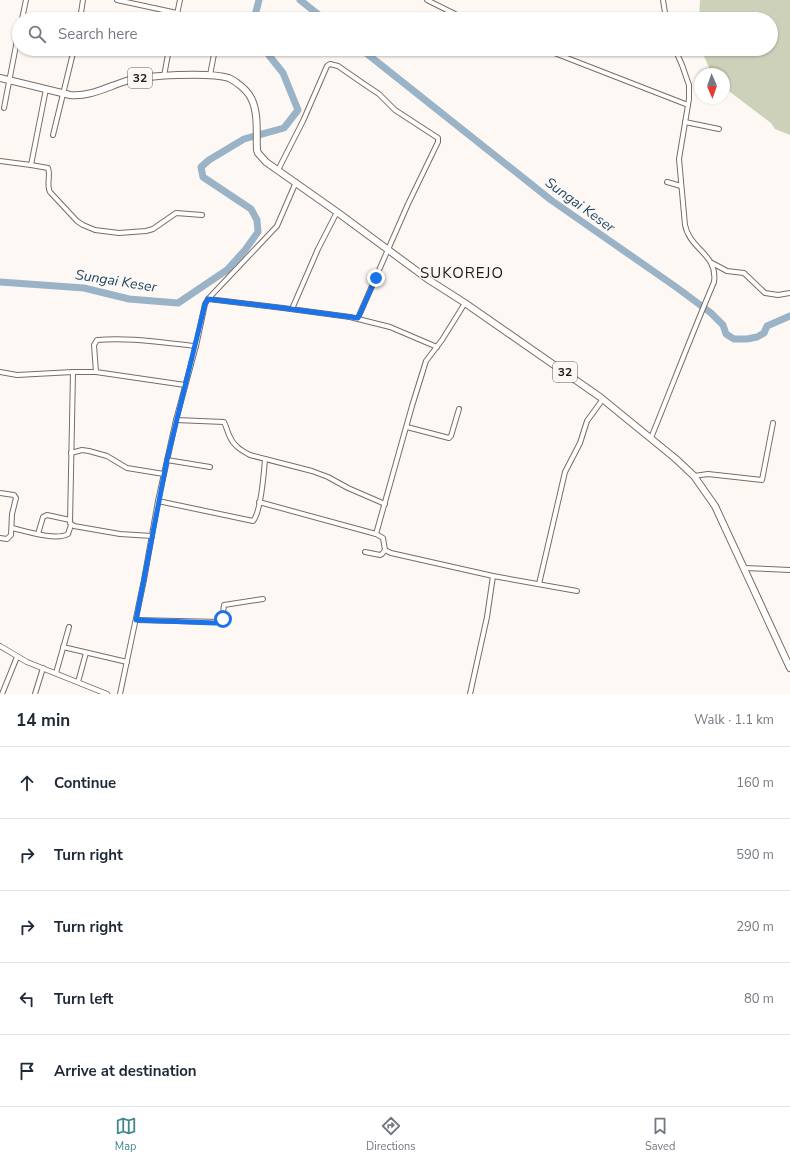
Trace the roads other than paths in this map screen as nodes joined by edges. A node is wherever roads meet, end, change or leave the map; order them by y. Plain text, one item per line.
1 (26, 0) edge
2 (83, 0) edge
3 (118, 0) edge
4 (180, 0) edge
5 (428, 0) edge
6 (663, 0) edge
7 (23, 12) edge
8 (81, 12) edge
9 (172, 12) edge
10 (177, 12) edge
11 (451, 12) edge
12 (665, 12) edge
13 (14, 56) edge
14 (72, 56) edge
15 (168, 56) edge
16 (214, 56) edge
17 (562, 56) edge
18 (678, 56) edge
19 (210, 75) junction
20 (164, 76) junction
21 (0, 78) edge
22 (9, 80) junction
23 (46, 89) junction
24 (63, 94) junction
25 (688, 105) junction
26 (4, 108) dead end
27 (685, 122) junction
28 (719, 129) dead end
29 (53, 135) dead end
30 (0, 161) edge
31 (31, 165) junction
32 (278, 170) junction
33 (296, 182) junction
34 (667, 182) dead end
35 (681, 186) junction
36 (337, 212) junction
37 (202, 215) dead end
38 (387, 250) junction
39 (712, 263) junction
40 (790, 293) edge
41 (208, 299) junction
42 (465, 303) junction
43 (292, 309) junction
44 (358, 318) junction
45 (196, 346) junction
46 (437, 347) junction
47 (0, 372) edge
48 (73, 372) junction
49 (96, 372) junction
50 (185, 385) junction
51 (603, 399) junction
52 (459, 409) dead end
53 (176, 420) junction
54 (773, 423) dead end
55 (407, 427) junction
56 (650, 438) junction
57 (71, 453) junction
58 (266, 459) junction
59 (167, 460) junction
60 (210, 467) dead end
61 (164, 474) junction
62 (694, 476) junction
63 (0, 493) edge
64 (158, 501) junction
65 (259, 502) junction
66 (385, 504) junction
67 (70, 520) junction
68 (71, 525) junction
69 (12, 528) junction
70 (38, 534) junction
71 (376, 534) junction
72 (152, 536) junction
73 (0, 538) edge
74 (385, 550) junction
75 (366, 552) dead end
76 (744, 568) junction
77 (790, 570) edge
78 (493, 576) junction
79 (539, 584) junction
80 (577, 591) dead end
81 (263, 599) dead end
82 (136, 620) junction
83 (69, 628) dead end
84 (0, 646) edge
85 (63, 647) junction
86 (86, 652) junction
87 (17, 657) junction
88 (127, 662) junction
89 (43, 668) junction
90 (790, 668) edge
91 (56, 673) junction
92 (78, 682) junction
93 (2, 694) edge
94 (35, 694) edge
95 (107, 694) edge
96 (120, 694) edge
97 (470, 694) edge

1 - 7 street
2 - 8 street
3 - 9 street
4 - 10 street
5 - 11 street
6 - 12 street
13 - 22 street
14 - 24 street
15 - 20 street
16 - 19 street
17 - 25 street
18 - 25 street
19 - 20 highway, 32
19 - 32 highway, 32
20 - 24 highway, 32
21 - 22 highway, 32
22 - 23 highway, 32
22 - 26 street
23 - 24 highway, 32
23 - 31 street
24 - 29 street
25 - 27 street
27 - 28 street
27 - 35 street
30 - 31 street
31 - 37 street
32 - 33 highway, 32
32 - 38 street
33 - 36 highway, 32
33 - 41 street
34 - 35 street
35 - 39 street
36 - 38 highway, 32
36 - 43 street
38 - 42 highway, 32
38 - 44 street
39 - 40 street
39 - 56 street
41 - 43 street
41 - 45 street
42 - 46 street
42 - 51 highway, 32
43 - 44 street
44 - 46 street
45 - 49 street
45 - 50 street
46 - 55 street
47 - 48 street
48 - 49 street
48 - 57 street
49 - 50 street
50 - 53 street
51 - 56 highway, 32
51 - 79 street
52 - 55 street
53 - 58 street
53 - 59 street
54 - 62 street
55 - 66 street
56 - 62 highway, 32
57 - 61 street
57 - 67 street
58 - 65 street
58 - 66 street
59 - 60 street
59 - 61 street
61 - 64 street
62 - 76 highway, 32
63 - 69 street
64 - 65 street
64 - 72 street
65 - 71 street
66 - 71 street
67 - 68 street
67 - 70 street
68 - 70 street
68 - 72 street
69 - 70 street
69 - 73 street
71 - 74 street
72 - 82 street
74 - 75 street
74 - 78 street
76 - 77 street
76 - 90 highway, 32
78 - 79 street
78 - 97 street
79 - 80 street
81 - 82 street
82 - 88 street
83 - 85 street
84 - 87 street
85 - 86 street
85 - 91 street
86 - 88 street
86 - 92 street
87 - 89 street
87 - 93 street
88 - 96 street
89 - 91 street
89 - 94 street
91 - 92 street
92 - 95 street

